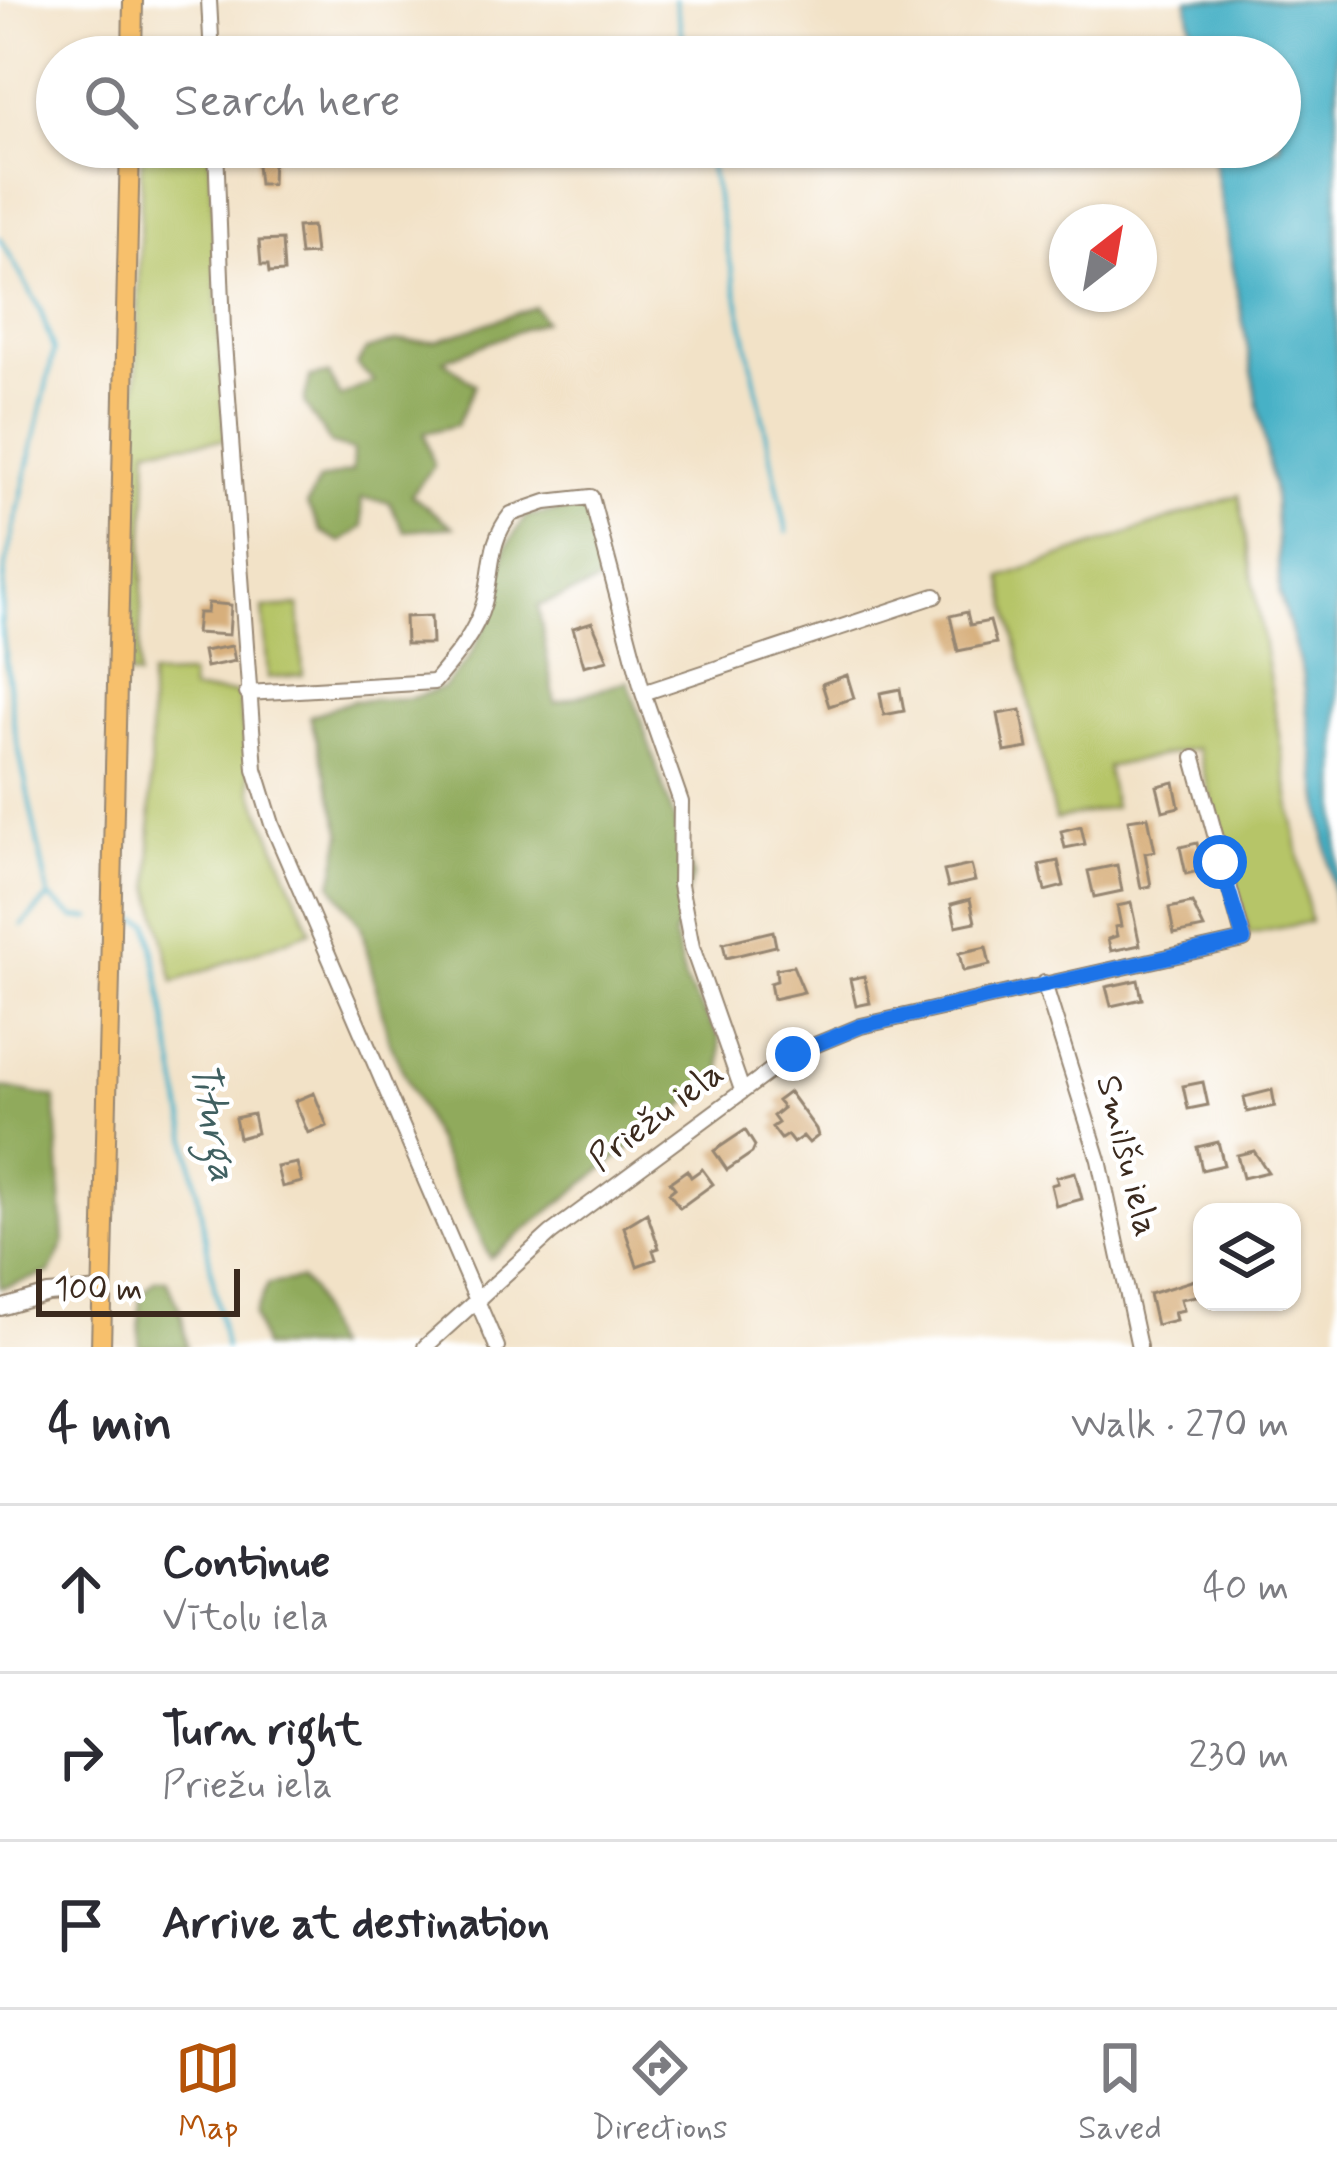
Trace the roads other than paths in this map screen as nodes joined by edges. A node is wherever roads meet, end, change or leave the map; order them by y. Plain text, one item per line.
1 (133, 0) edge
2 (209, 0) edge
3 (132, 36) edge
4 (211, 36) edge
5 (129, 168) edge
6 (217, 168) edge
7 (935, 596) dead end
8 (247, 693) junction
9 (643, 693) junction
10 (1194, 758) dead end
11 (1044, 983) junction
12 (742, 1090) junction
13 (102, 1290) junction
14 (477, 1296) junction
15 (0, 1308) edge
16 (101, 1347) edge
17 (425, 1347) edge
18 (497, 1347) edge
19 (1139, 1347) edge

1 - 3 main road
2 - 4 street
5 - 13 main road
6 - 8 street
7 - 9 street
8 - 9 street
8 - 14 street
9 - 12 street
10 - 11 street, Priežu iela
11 - 12 street, Priežu iela
11 - 19 street, Smilšu iela
12 - 14 street, Priežu iela
13 - 15 street
13 - 16 main road
14 - 17 street, Priežu iela
14 - 18 street

